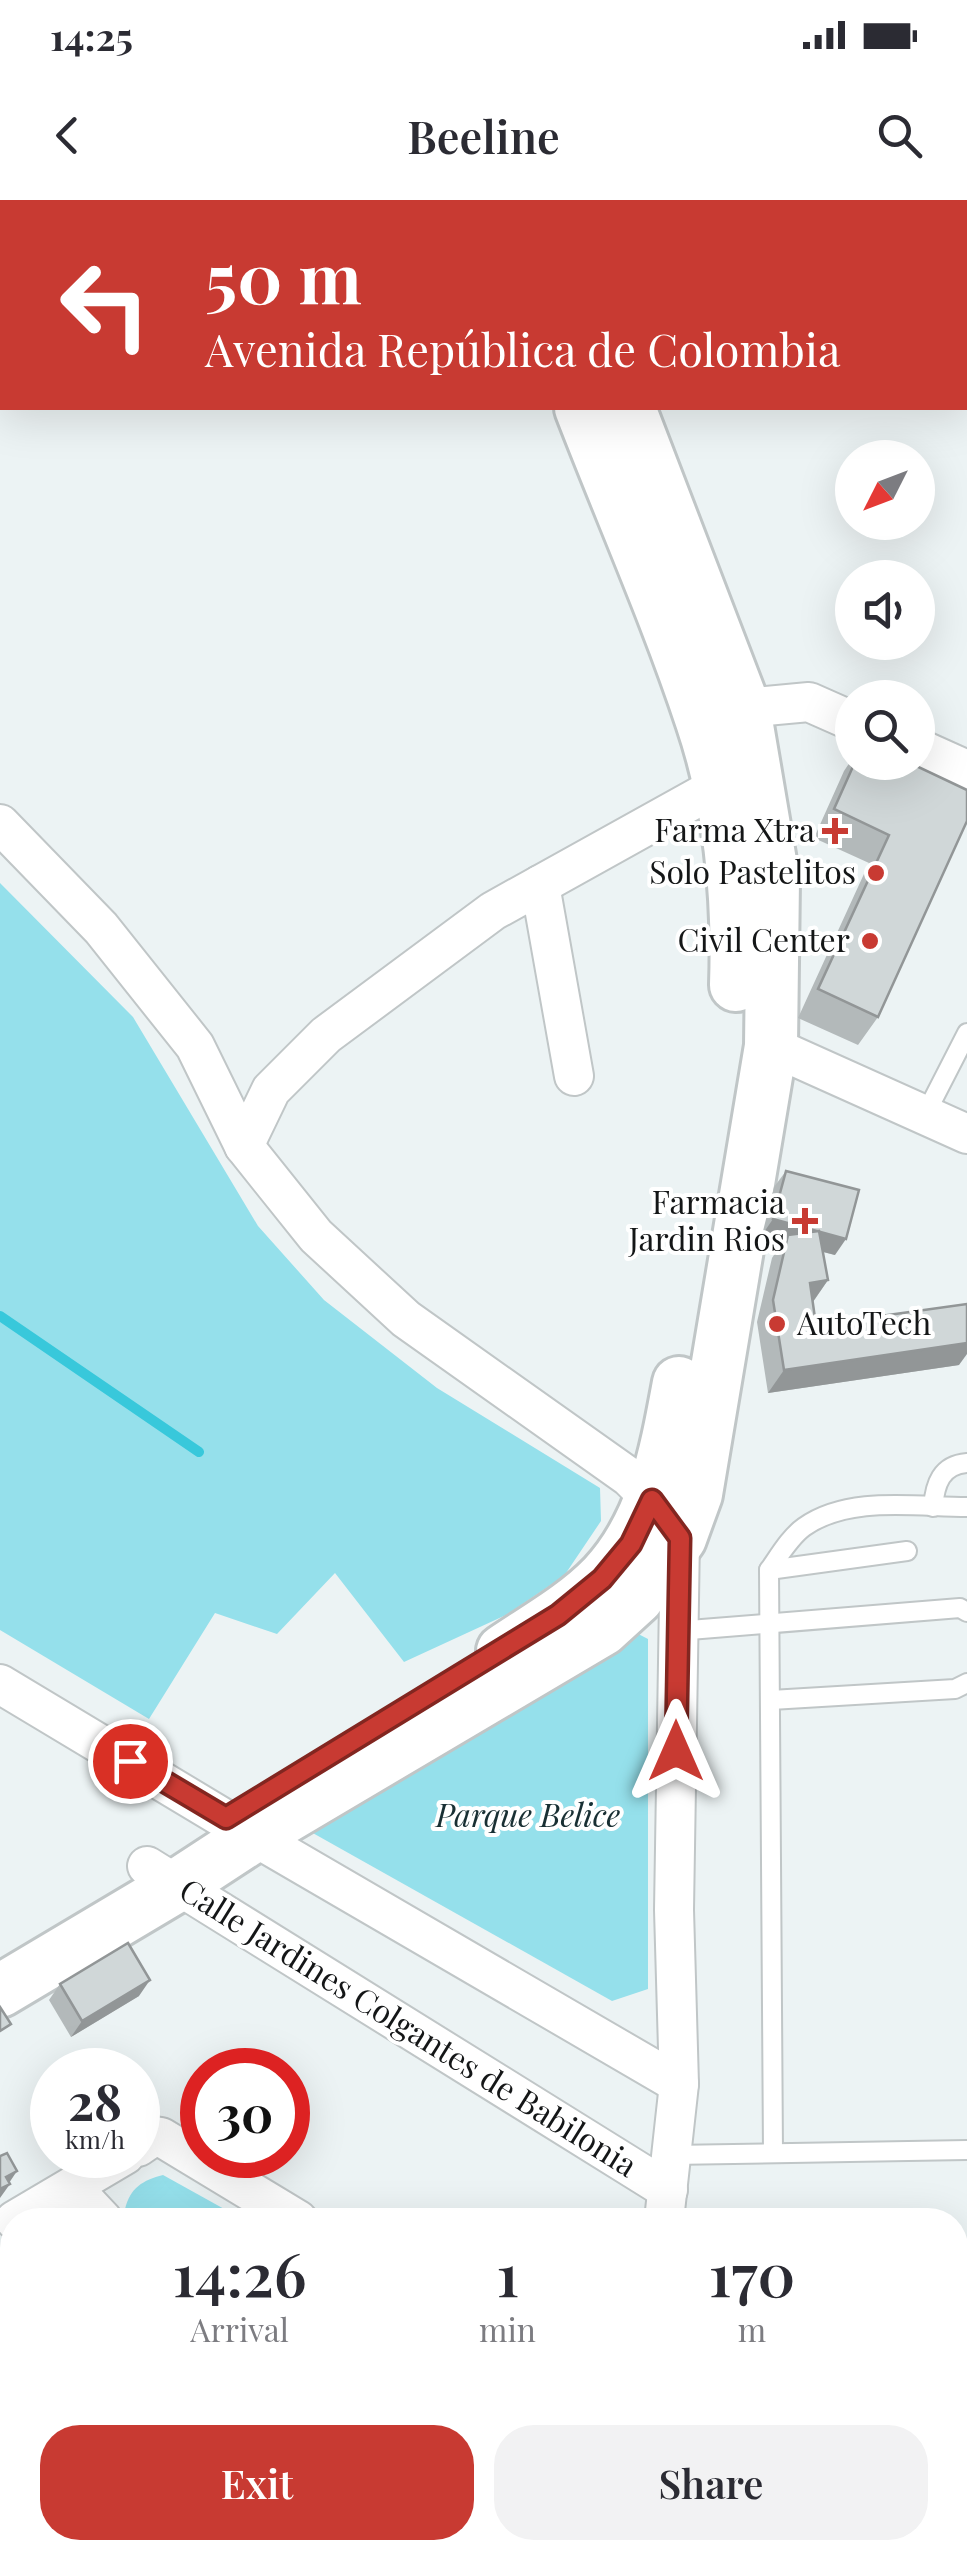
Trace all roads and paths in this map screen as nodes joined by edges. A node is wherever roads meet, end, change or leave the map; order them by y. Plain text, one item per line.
1 (581, 410) edge
2 (630, 410) edge
3 (835, 713) edge
4 (724, 716) junction
5 (935, 756) edge
6 (967, 770) edge
7 (718, 786) junction
8 (0, 824) edge
9 (540, 885) junction
10 (967, 1032) edge
11 (771, 1046) junction
12 (574, 1076) dead end
13 (924, 1115) junction
14 (967, 1134) edge
15 (244, 1146) junction
16 (967, 1463) edge
17 (933, 1507) junction
18 (967, 1507) edge
19 (666, 1519) junction
20 (907, 1550) dead end
21 (769, 1570) junction
22 (967, 1612) edge
23 (770, 1624) junction
24 (676, 1632) junction
25 (967, 1683) edge
26 (0, 1684) edge
27 (770, 1700) junction
28 (240, 1827) junction
29 (163, 1876) junction
30 (0, 1955) edge
31 (0, 1991) edge
32 (679, 2084) junction
33 (160, 2137) edge
34 (967, 2150) edge
35 (773, 2153) junction
36 (89, 2178) edge
37 (73, 2188) junction
38 (668, 2188) edge
39 (37, 2208) edge
40 (92, 2208) edge
41 (278, 2208) edge

1 - 4 main road
2 - 4 main road
3 - 4 street
4 - 7 main road
4 - 11 main road
5 - 6 street
7 - 9 street
7 - 19 main road
8 - 15 street
9 - 12 street
9 - 15 street
10 - 13 lane
11 - 13 street
11 - 19 main road
13 - 14 street
15 - 19 street
16 - 17 lane
17 - 18 lane
17 - 21 lane
19 - 24 street
19 - 28 main road
20 - 21 lane
21 - 23 lane
22 - 23 lane
23 - 24 lane
23 - 27 lane
24 - 32 street
25 - 27 lane
26 - 28 street
27 - 35 lane
28 - 29 main road
28 - 32 street
29 - 30 main road
29 - 31 main road
29 - 38 street, Calle Jardines Colgantes de Babilonia
32 - 38 street
33 - 41 street
34 - 35 lane
35 - 38 lane
36 - 37 street
37 - 39 street
37 - 40 street

